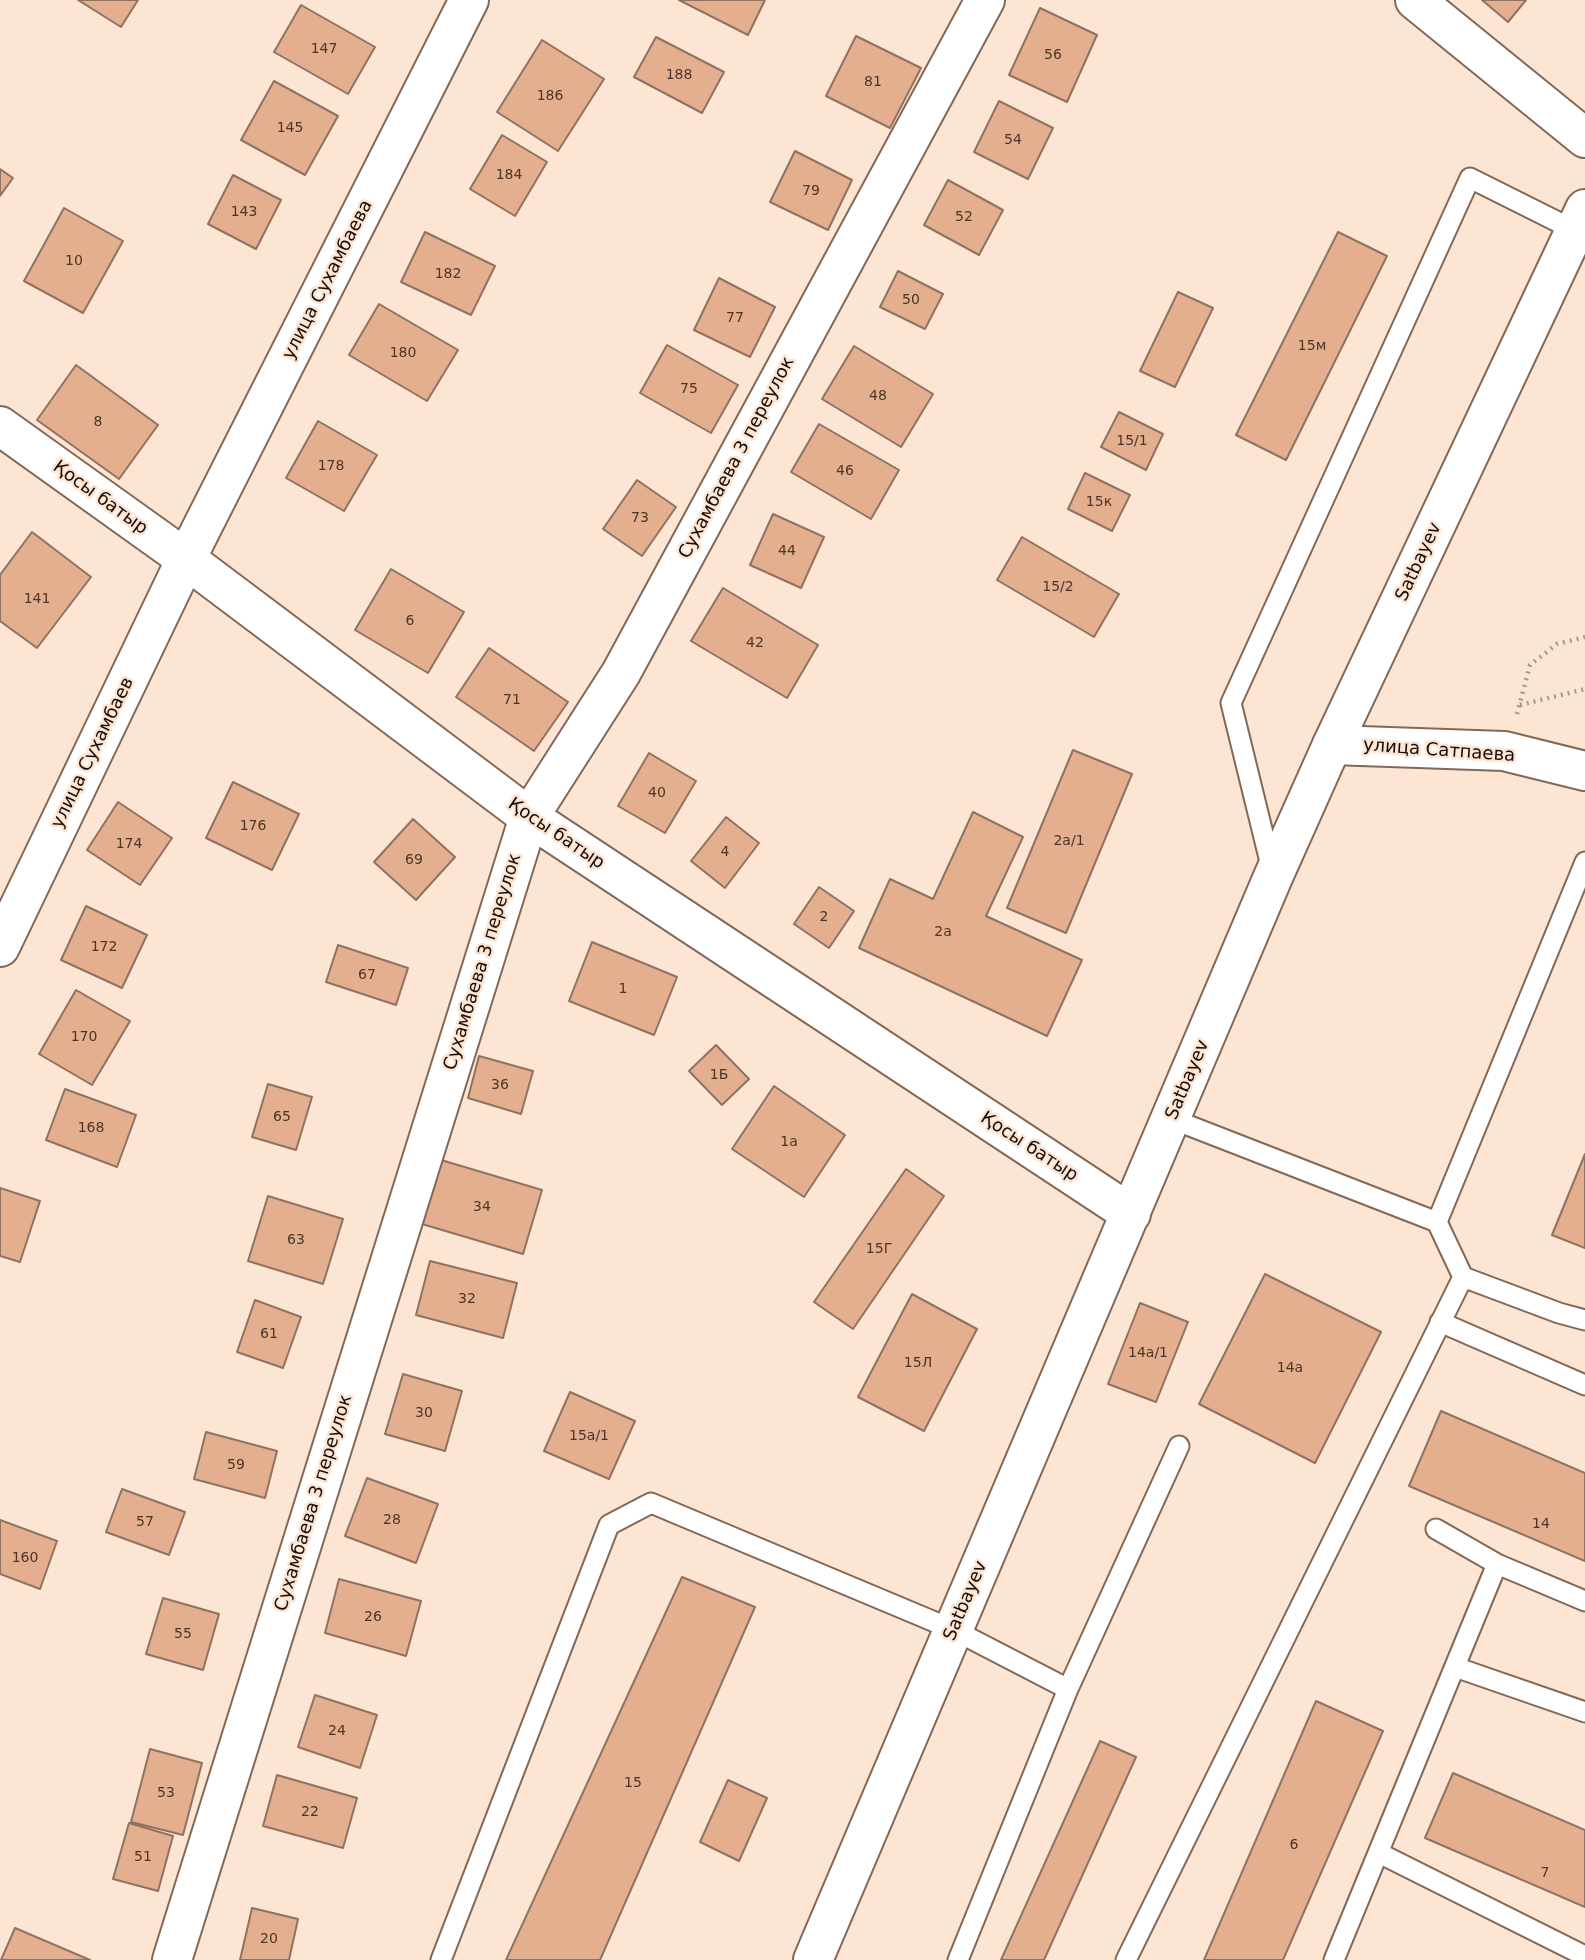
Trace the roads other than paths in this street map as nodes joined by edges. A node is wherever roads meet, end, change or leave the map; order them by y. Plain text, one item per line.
1 (470, 0) edge
2 (985, 0) edge
3 (1415, 0) edge
4 (1585, 138) edge
5 (1580, 220) edge
6 (0, 426) edge
7 (186, 559) junction
8 (1332, 744) junction
9 (1585, 771) edge
10 (528, 817) junction
11 (1585, 862) edge
12 (1273, 877) junction
13 (0, 947) edge
14 (1171, 1119) junction
15 (1132, 1214) junction
16 (1437, 1222) junction
17 (1462, 1277) junction
18 (1585, 1320) edge
19 (1440, 1322) junction
20 (1585, 1385) edge
21 (1180, 1446) dead end
22 (1436, 1529) dead end
23 (1497, 1564) junction
24 (1585, 1601) edge
25 (954, 1630) junction
26 (1455, 1667) junction
27 (1068, 1689) junction
28 (1585, 1712) edge
29 (1379, 1853) junction
30 (1585, 1956) edge
31 (172, 1960) edge
32 (441, 1960) edge
33 (813, 1960) edge
34 (958, 1960) edge
35 (1126, 1960) edge
36 (1334, 1960) edge

1 - 7 street, улица Сухамбаева
2 - 10 street, Сухамбаева 3 переулок
3 - 4 street
5 - 8 street, Satbayev
5 - 12 lane
6 - 7 street, Қосы батыр
7 - 10 street, Қосы батыр
7 - 13 street, улица Сухамбаев
8 - 9 street, улица Сатпаева
8 - 12 street, Satbayev
10 - 15 street, Қосы батыр
10 - 31 street, Сухамбаева 3 переулок
11 - 16 lane
12 - 14 street, Satbayev
14 - 15 street, Satbayev
14 - 16 lane
15 - 25 street, Satbayev
16 - 17 lane
17 - 18 lane
17 - 19 lane
19 - 20 lane
19 - 35 lane
21 - 27 lane
22 - 23 lane
23 - 24 lane
23 - 26 lane
25 - 27 lane
25 - 32 lane
25 - 33 street, Satbayev
26 - 28 lane
26 - 29 lane
27 - 34 lane
29 - 30 lane
29 - 36 lane

